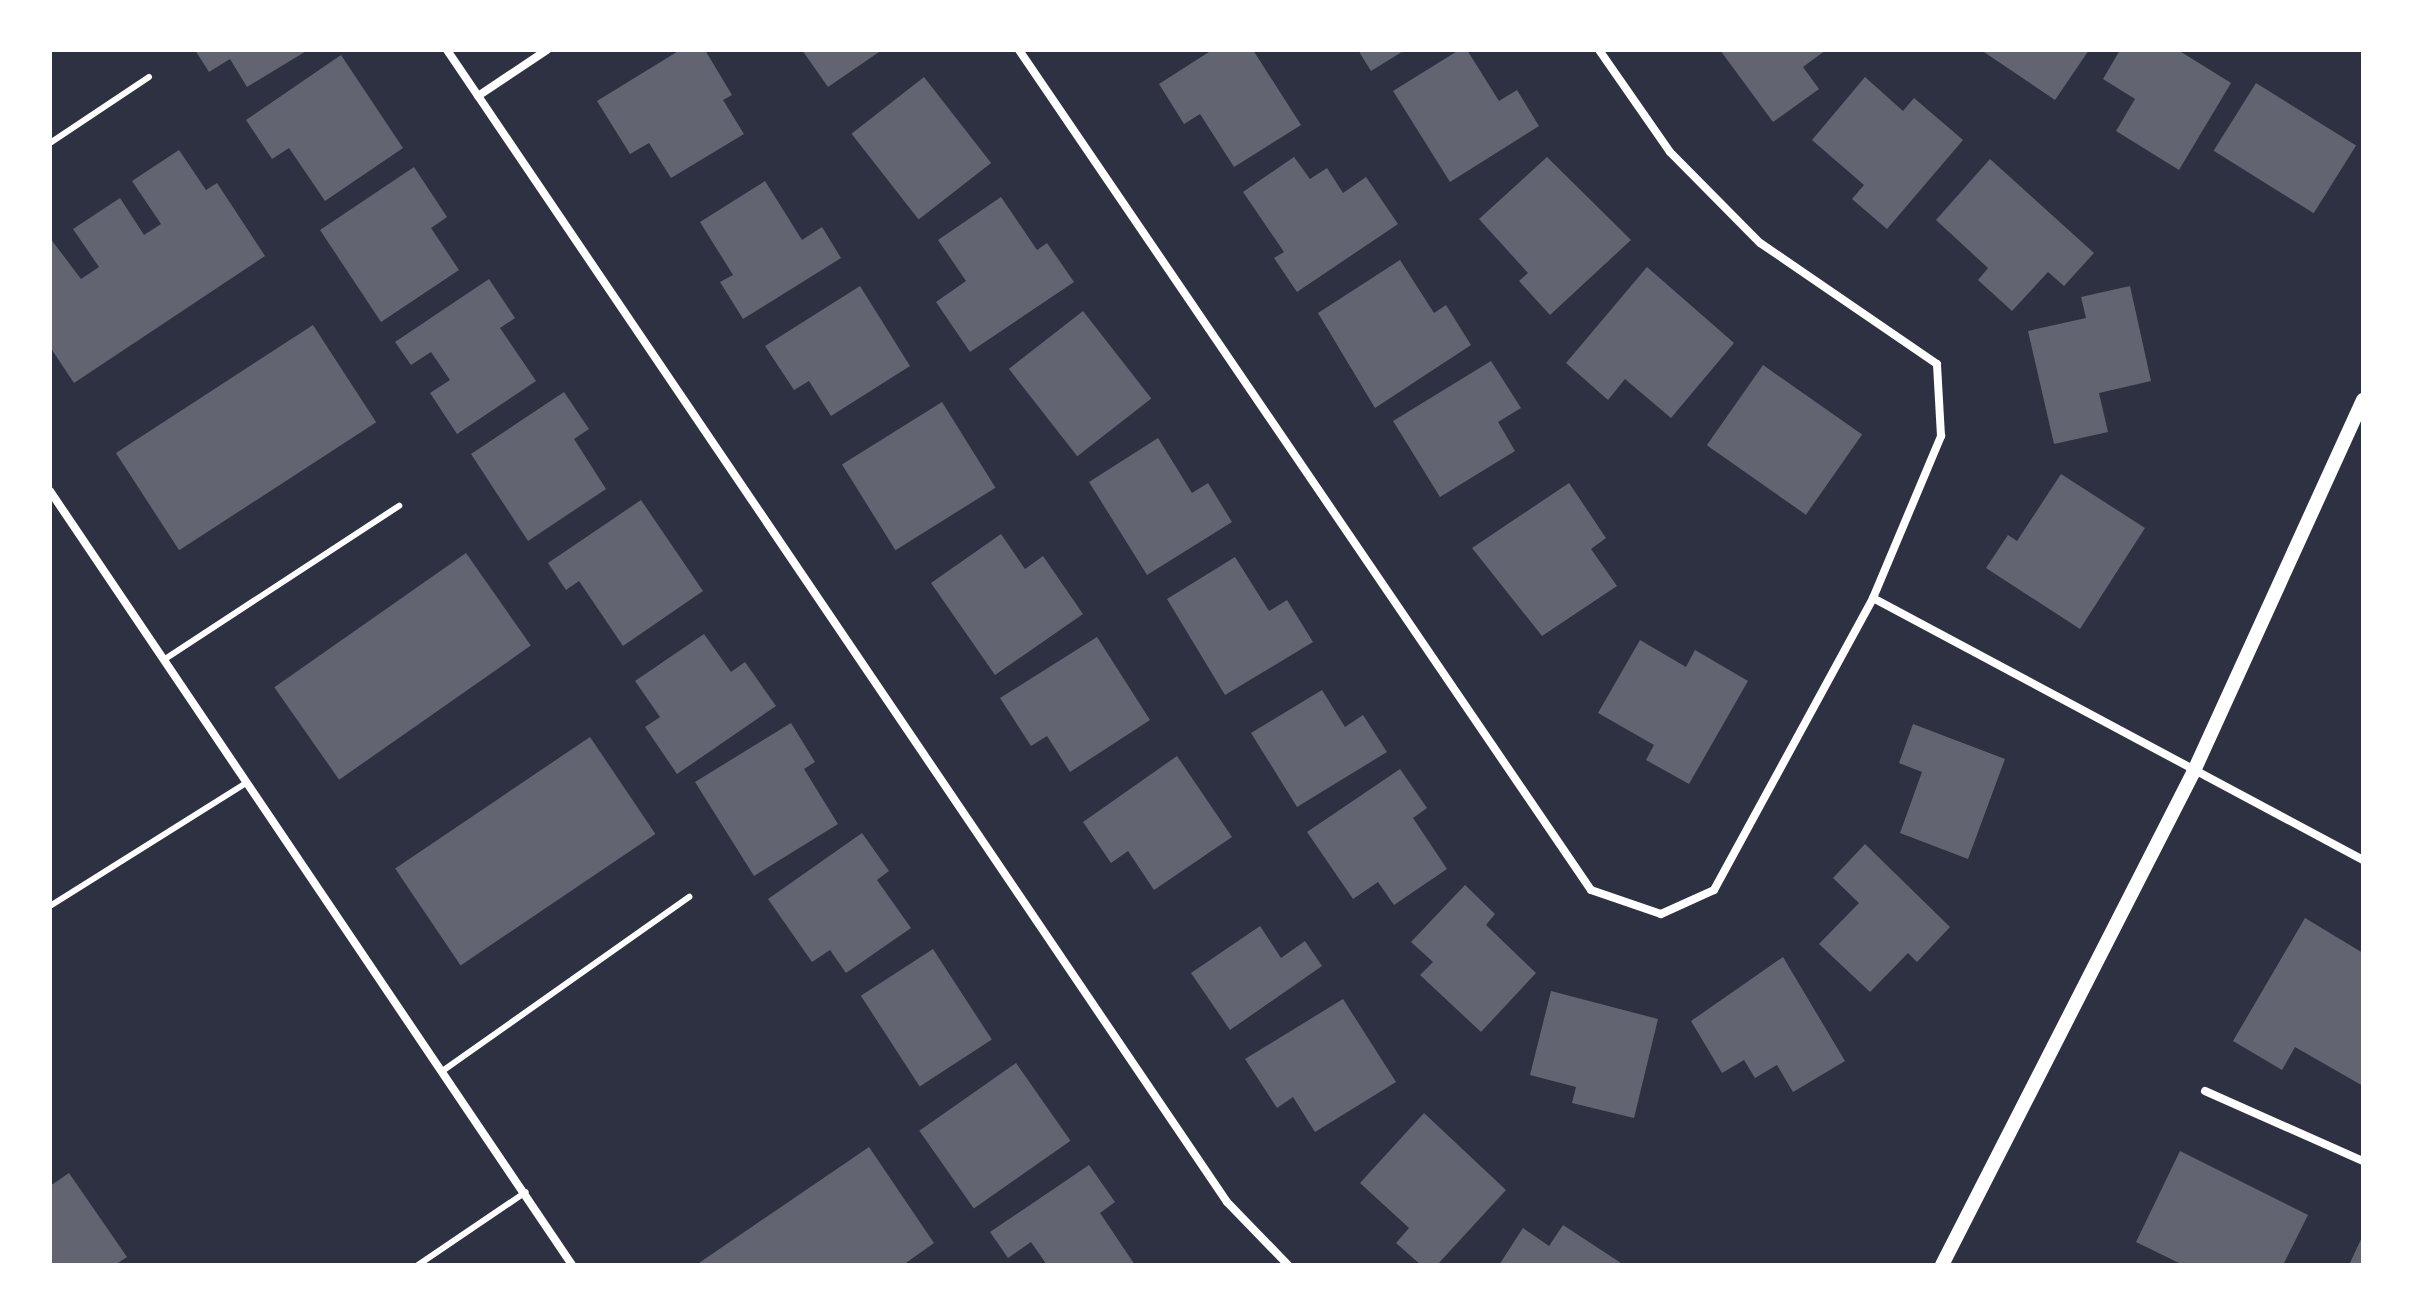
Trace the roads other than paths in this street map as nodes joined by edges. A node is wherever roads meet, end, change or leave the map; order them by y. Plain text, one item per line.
1 (447, 50) edge
2 (547, 50) edge
3 (1019, 50) edge
4 (1599, 50) edge
5 (149, 77) dead end
6 (478, 96) junction
7 (50, 143) edge
8 (2363, 400) edge
9 (50, 491) edge
10 (399, 506) dead end
11 (1873, 598) junction
12 (165, 659) junction
13 (2193, 773) junction
14 (246, 783) junction
15 (2363, 860) edge
16 (689, 897) dead end
17 (50, 906) edge
18 (441, 1072) junction
19 (2205, 1091) dead end
20 (2363, 1161) edge
21 (526, 1192) junction
22 (418, 1265) edge
23 (572, 1265) edge
24 (1288, 1265) edge
25 (1942, 1265) edge

1 - 6 street
2 - 6 street
3 - 11 street
4 - 11 street
5 - 7 lane
6 - 24 street
8 - 13 street
9 - 12 street
10 - 12 lane
11 - 13 street
12 - 14 street
13 - 15 street
13 - 25 street
14 - 17 lane
14 - 18 street
16 - 18 lane
18 - 21 street
19 - 20 street
21 - 22 lane
21 - 23 street

